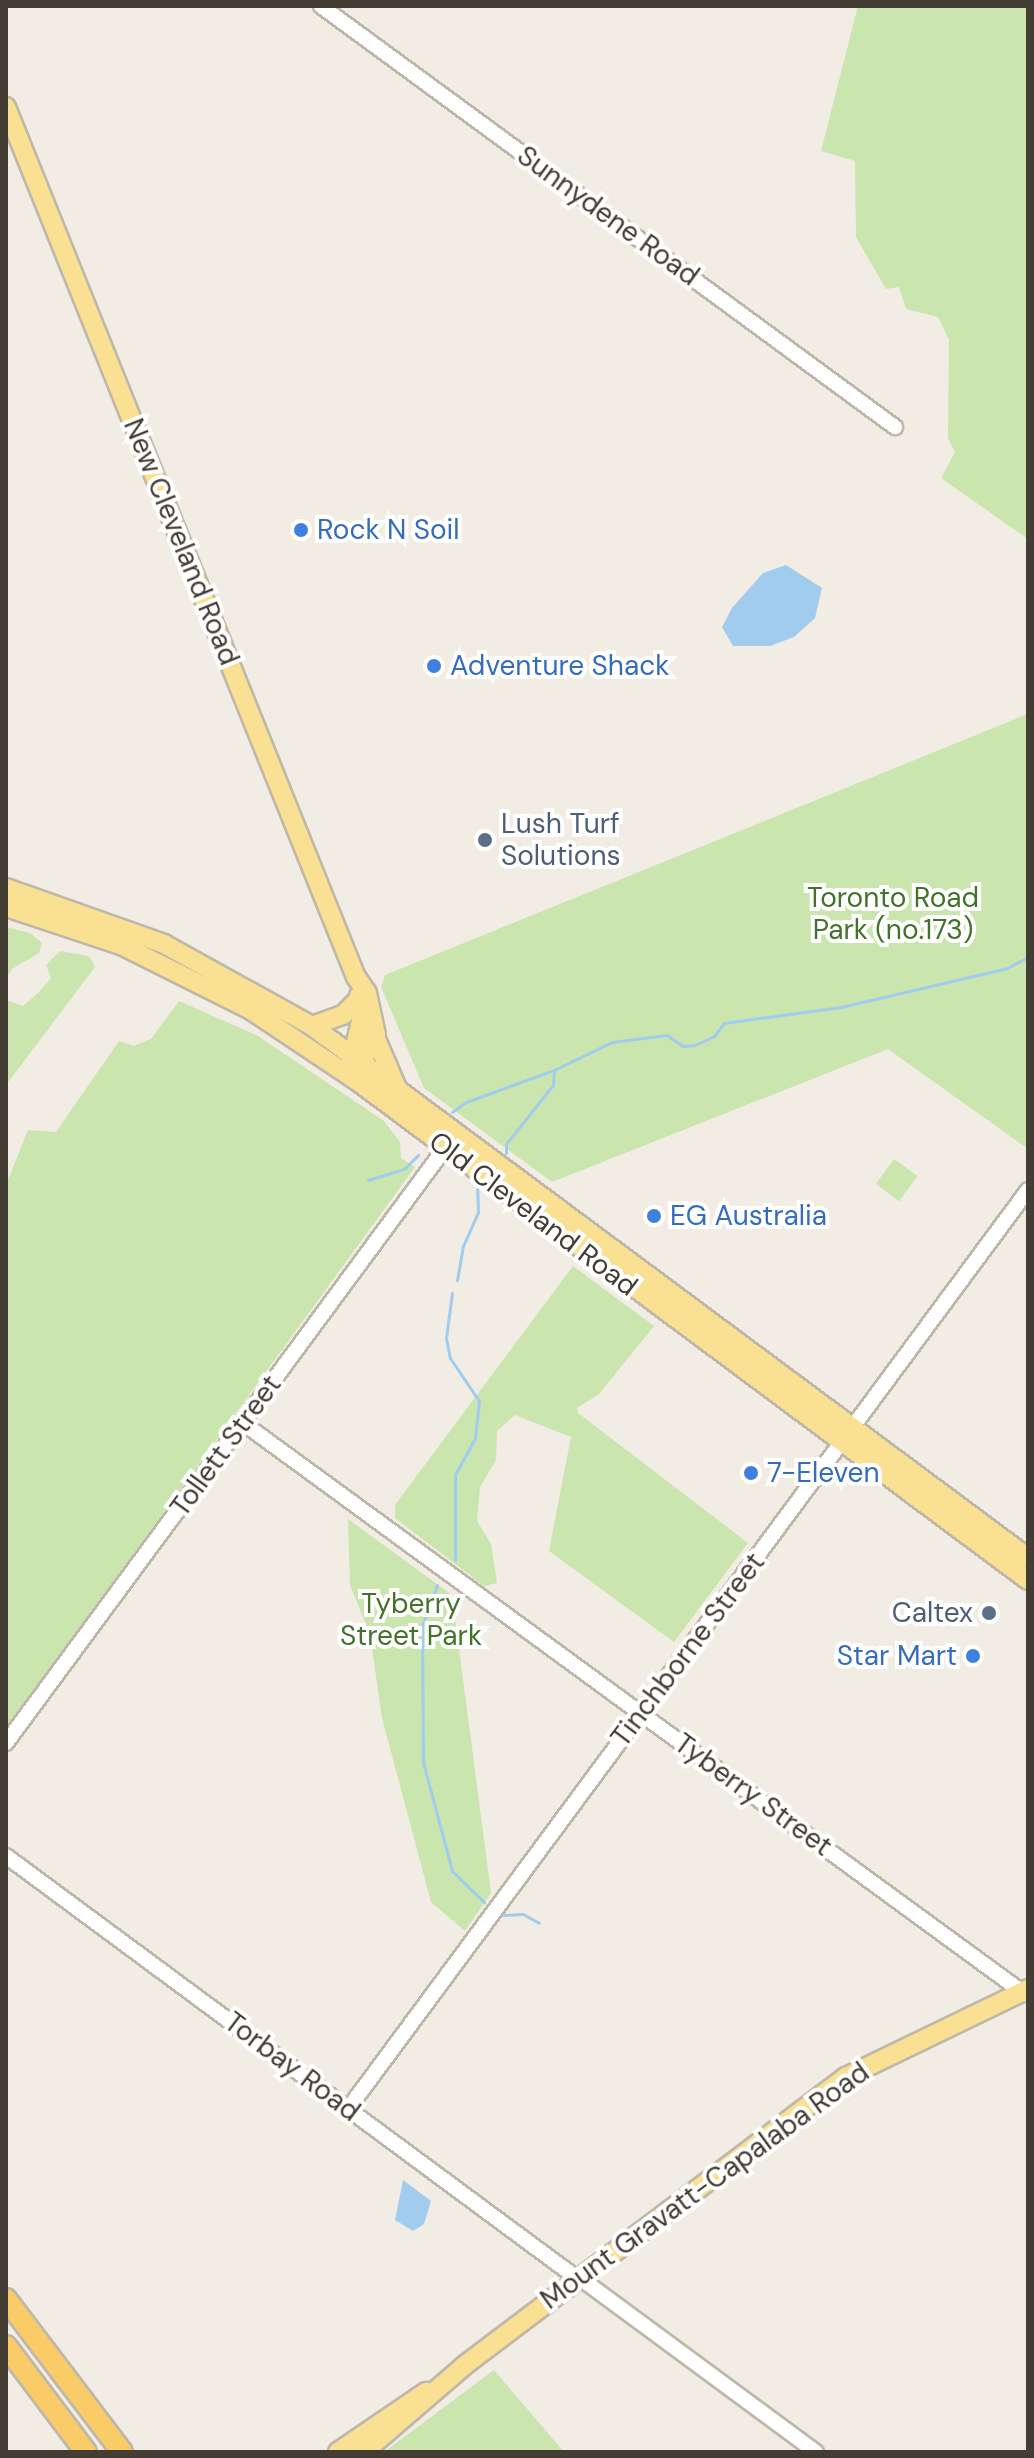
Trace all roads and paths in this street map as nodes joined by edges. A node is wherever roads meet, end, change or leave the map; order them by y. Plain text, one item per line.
1 (321, 6) edge
2 (6, 107) edge
3 (895, 427) dead end
4 (6, 888) edge
5 (6, 907) edge
6 (356, 977) junction
7 (359, 999) junction
8 (312, 1026) junction
9 (376, 1039) junction
10 (354, 1068) junction
11 (397, 1089) junction
12 (445, 1148) junction
13 (1028, 1190) edge
14 (243, 1423) junction
15 (848, 1437) junction
16 (1028, 1558) edge
17 (1028, 1580) edge
18 (640, 1714) junction
19 (6, 1743) edge
20 (6, 1856) edge
21 (1026, 1993) edge
22 (348, 2109) junction
23 (579, 2278) junction
24 (6, 2299) edge
25 (6, 2346) edge
26 (439, 2385) junction
27 (86, 2452) edge
28 (122, 2452) edge
29 (338, 2452) edge
30 (364, 2452) edge
31 (816, 2452) edge

1 - 3 street, Sunnydene Road
2 - 6 main road, New Cleveland Road
4 - 8 main road, Old Cleveland Road
5 - 10 main road, Old Cleveland Road
6 - 7 main road, New Cleveland Road
6 - 9 main road, New Cleveland Road
7 - 8 main road
7 - 10 main road, New Cleveland Road
8 - 10 main road, Old Cleveland Road
9 - 10 main road
9 - 11 main road, New Cleveland Road
10 - 11 main road, Old Cleveland Road
10 - 12 main road, Old Cleveland Road
11 - 15 main road, Old Cleveland Road
12 - 14 street, Tollett Street
12 - 15 main road, Old Cleveland Road
13 - 15 street, Tinchborne Street
14 - 18 street, Tyberry Street
14 - 19 street, Tollett Street
15 - 16 main road, Old Cleveland Road
15 - 17 main road, Old Cleveland Road
15 - 18 street, Tinchborne Street
18 - 21 street, Tyberry Street
18 - 22 street, Tinchborne Street
20 - 22 street, Torbay Road
21 - 23 main road, Mount Gravatt-Capalaba Road
22 - 23 street, Torbay Road
23 - 26 main road, Mount Gravatt-Capalaba Road
23 - 31 street, Torbay Road
24 - 28 highway
25 - 27 highway
26 - 29 main road, Mount Gravatt-Capalaba Road
26 - 30 main road, Mount Gravatt-Capalaba Road

